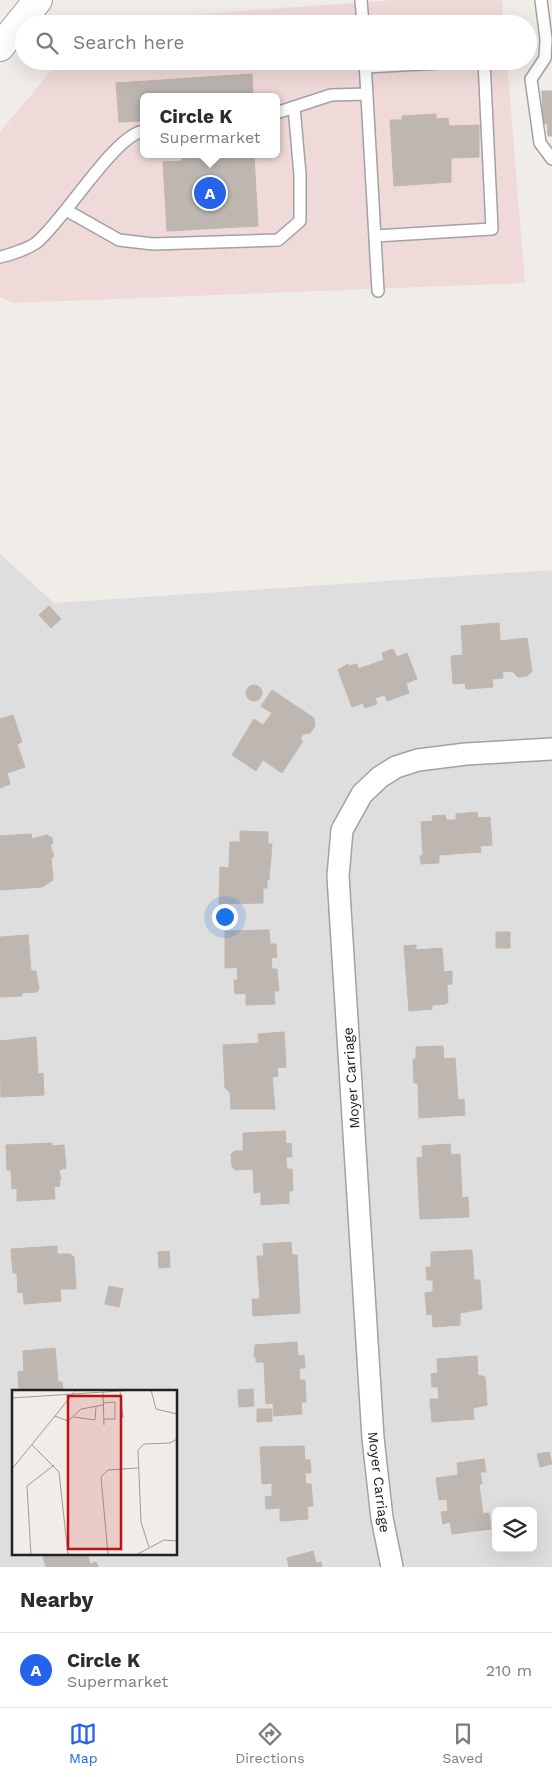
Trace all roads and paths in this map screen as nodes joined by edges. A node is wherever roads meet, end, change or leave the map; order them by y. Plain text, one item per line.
1 (38, 0) edge
2 (361, 0) edge
3 (541, 0) edge
4 (26, 15) edge
5 (362, 15) edge
6 (15, 28) edge
7 (0, 47) edge
8 (365, 70) edge
9 (484, 70) edge
10 (367, 94) junction
11 (294, 107) junction
12 (280, 112) edge
13 (140, 132) edge
14 (552, 159) edge
15 (66, 210) junction
16 (375, 236) junction
17 (0, 257) edge
18 (378, 291) dead end
19 (552, 749) edge
20 (392, 1567) edge

1 - 4 street
2 - 5 lane
3 - 14 lane
6 - 7 street
8 - 10 lane
9 - 16 lane
10 - 11 lane
10 - 16 lane
11 - 12 lane
11 - 15 lane
13 - 15 lane
15 - 17 lane
16 - 18 lane
19 - 20 street, Moyer Carriage

